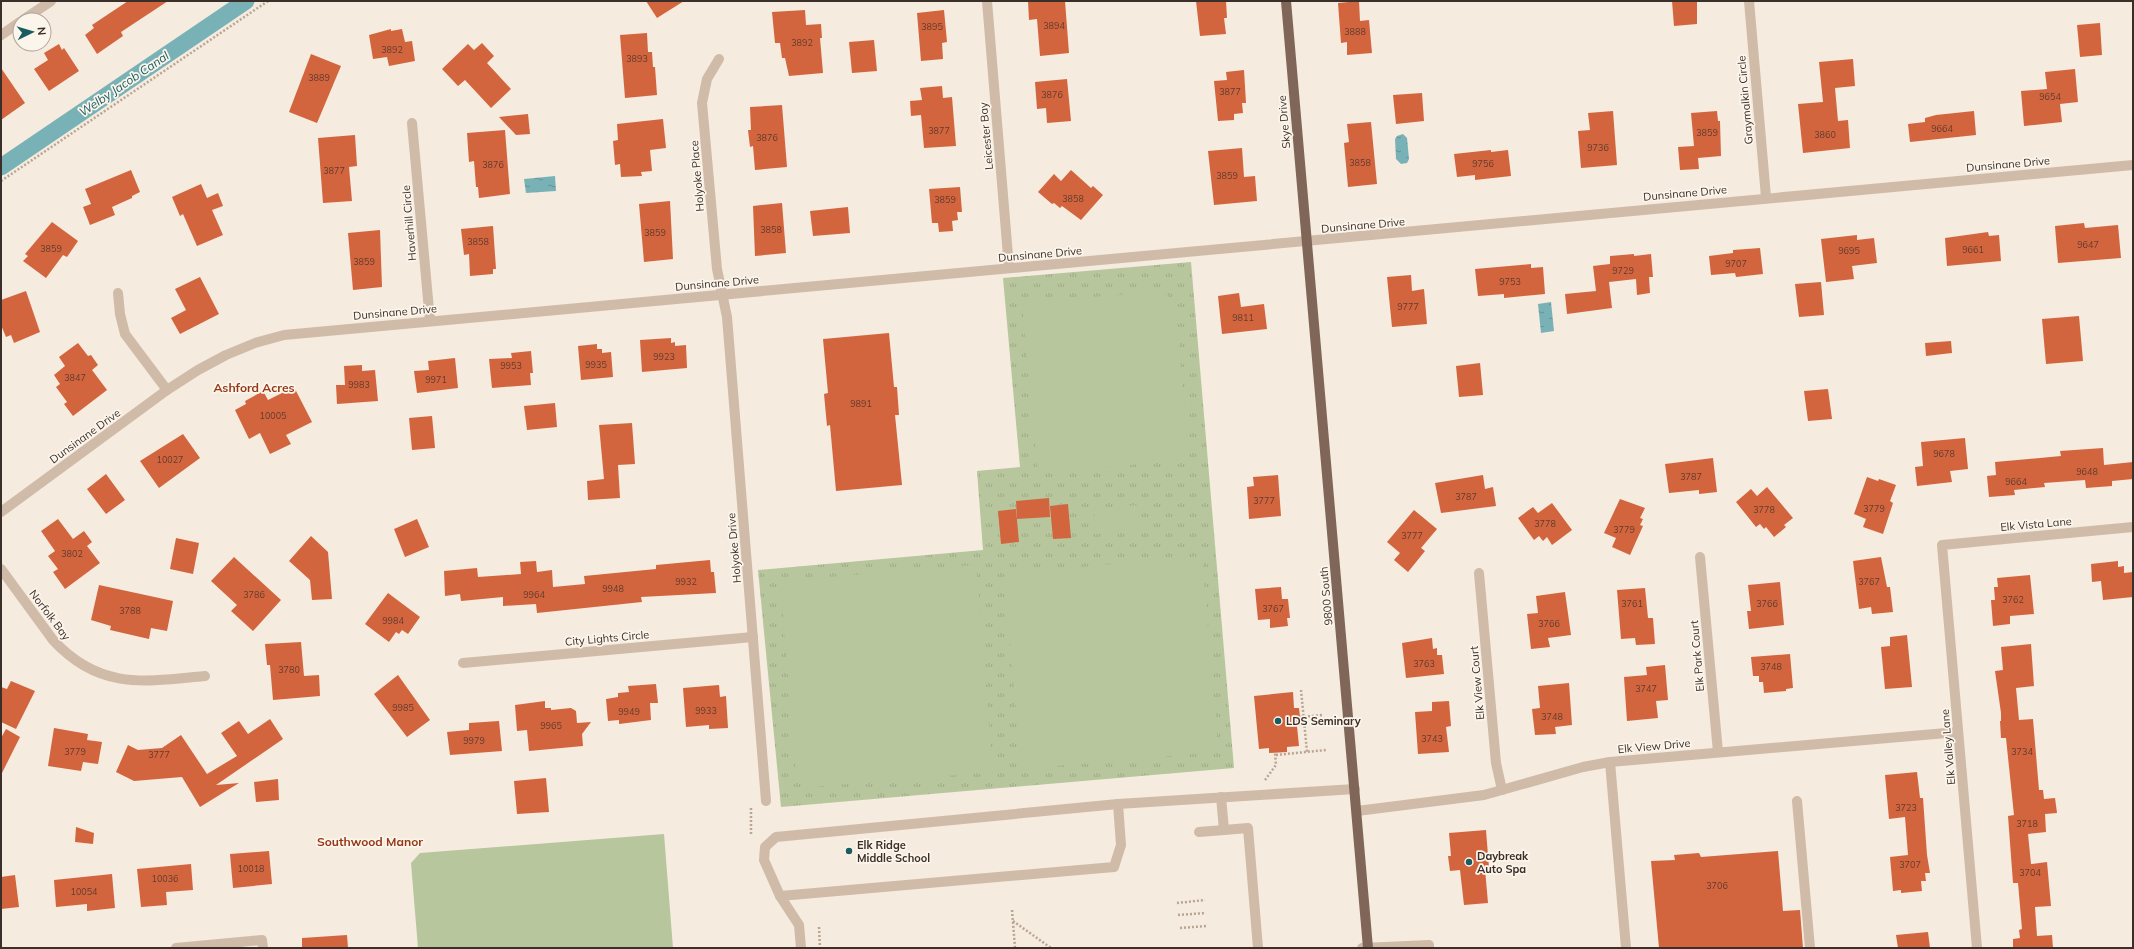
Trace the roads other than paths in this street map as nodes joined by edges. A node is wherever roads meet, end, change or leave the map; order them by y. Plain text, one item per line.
1 (987, 1) edge
2 (1286, 1) edge
3 (1748, 1) edge
4 (47, 2) edge
5 (33, 12) edge
6 (12, 27) edge
7 (1, 35) edge
8 (719, 59) dead end
9 (412, 123) dead end
10 (2133, 165) edge
11 (1766, 198) junction
12 (1306, 242) junction
13 (1009, 268) junction
14 (118, 293) dead end
15 (722, 294) junction
16 (430, 321) junction
17 (167, 390) junction
18 (1, 512) edge
19 (2133, 527) edge
20 (1942, 545) joint
21 (1700, 557) dead end
22 (1, 569) edge
23 (1479, 573) dead end
24 (753, 637) junction
25 (463, 663) dead end
26 (205, 676) dead end
27 (1958, 732) junction
28 (1718, 752) junction
29 (1610, 762) junction
30 (1355, 789) junction
31 (1502, 790) junction
32 (1222, 797) junction
33 (766, 801) dead end
34 (1797, 801) dead end
35 (1118, 804) junction
36 (1357, 811) junction
37 (1224, 830) junction
38 (1199, 832) dead end
39 (780, 896) junction
40 (262, 944) edge
41 (176, 948) edge
42 (801, 948) edge
43 (1258, 948) edge
44 (1362, 948) edge
45 (1368, 948) edge
46 (1429, 948) edge
47 (1626, 948) edge
48 (1810, 948) edge
49 (1977, 948) edge

1 - 13 street, Leicester Bay
2 - 12 main road, Skye Drive
3 - 11 street, Graymalkin Circle
4 - 5 street
6 - 7 street
8 - 15 street, Holyoke Place
9 - 16 street, Haverhill Circle
10 - 11 street, Dunsinane Drive
11 - 12 street, Dunsinane Drive
12 - 13 street, Dunsinane Drive
12 - 30 main road, 9800 South
13 - 15 street, Dunsinane Drive
14 - 17 street
15 - 16 street, Dunsinane Drive
15 - 24 street, Holyoke Drive
16 - 17 street, Dunsinane Drive
17 - 18 street, Dunsinane Drive
19 - 20 street, Elk Vista Lane
20 - 27 street, Elk Valley Lane
21 - 28 street, Elk Park Court
22 - 26 street, Norfolk Bay
23 - 31 street, Elk View Court
24 - 25 street, City Lights Circle
24 - 33 street, Holyoke Drive
27 - 28 street, Elk View Drive
27 - 49 street, Elk Valley Lane
28 - 29 street, Elk View Drive
29 - 31 street, Elk View Drive
29 - 47 street
30 - 32 street
30 - 36 main road, 9800 South
31 - 36 street, Elk View Drive
32 - 35 street
32 - 37 street
34 - 48 street
35 - 39 street
35 - 39 street
36 - 45 main road, 9800 South
37 - 38 street
37 - 43 street
39 - 42 street
40 - 41 street
44 - 45 street
45 - 46 street

